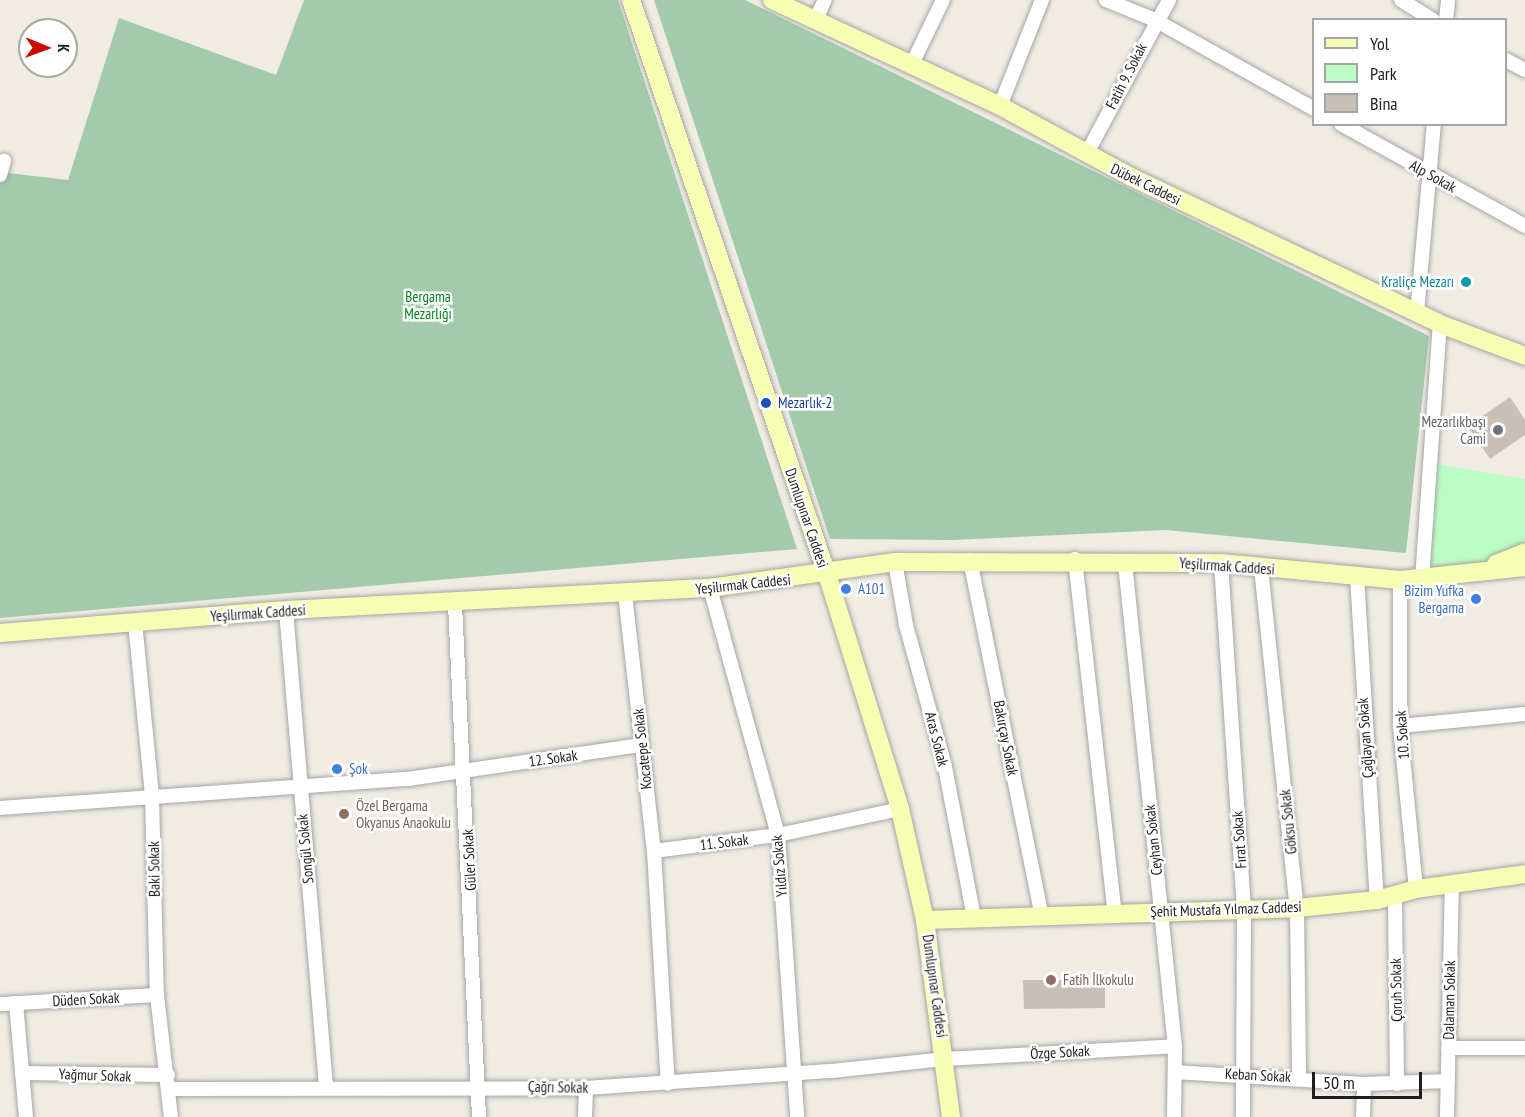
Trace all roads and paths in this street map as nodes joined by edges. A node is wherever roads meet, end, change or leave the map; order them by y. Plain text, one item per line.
1 (631, 0) edge
2 (772, 0) edge
3 (825, 0) edge
4 (943, 0) edge
5 (1042, 0) edge
6 (1106, 0) edge
7 (1169, 0) edge
8 (1401, 0) edge
9 (1448, 0) edge
10 (1430, 18) edge
11 (1446, 18) edge
12 (1155, 20) junction
13 (815, 21) junction
14 (1507, 61) edge
15 (912, 64) junction
16 (1525, 70) edge
17 (1000, 106) junction
18 (1312, 108) edge
19 (1345, 126) edge
20 (1434, 126) edge
21 (1087, 153) junction
22 (1429, 173) junction
23 (1525, 226) edge
24 (1417, 312) junction
25 (1440, 324) junction
26 (1525, 356) edge
27 (1525, 552) edge
28 (970, 560) junction
29 (1075, 560) junction
30 (895, 562) junction
31 (1125, 563) junction
32 (1221, 563) junction
33 (1525, 567) edge
34 (1261, 568) junction
35 (1485, 570) junction
36 (827, 574) junction
37 (1357, 576) junction
38 (1422, 579) junction
39 (1400, 580) junction
40 (710, 588) junction
41 (625, 594) junction
42 (455, 604) junction
43 (286, 610) junction
44 (135, 622) junction
45 (0, 633) edge
46 (1525, 714) edge
47 (1400, 726) junction
48 (642, 745) junction
49 (465, 771) junction
50 (300, 790) junction
51 (152, 796) junction
52 (0, 808) edge
53 (900, 809) junction
54 (778, 835) junction
55 (654, 851) junction
56 (1525, 874) edge
57 (1452, 883) junction
58 (1416, 889) junction
59 (1386, 898) junction
60 (1297, 908) junction
61 (1160, 911) junction
62 (1244, 912) junction
63 (1115, 913) junction
64 (1042, 916) junction
65 (974, 918) junction
66 (925, 920) junction
67 (157, 995) junction
68 (16, 1003) junction
69 (0, 1004) edge
70 (1175, 1046) junction
71 (1448, 1048) junction
72 (1525, 1048) edge
73 (945, 1059) junction
74 (1175, 1072) junction
75 (22, 1073) junction
76 (795, 1074) junction
77 (1246, 1074) junction
78 (1299, 1078) junction
79 (1448, 1081) junction
80 (169, 1082) junction
81 (668, 1083) junction
82 (1364, 1084) junction
83 (1397, 1084) junction
84 (479, 1086) junction
85 (326, 1087) junction
86 (586, 1088) junction
87 (26, 1117) edge
88 (171, 1117) edge
89 (479, 1117) edge
90 (585, 1117) edge
91 (797, 1117) edge
92 (951, 1117) edge
93 (1174, 1117) edge
94 (1243, 1117) edge
95 (1363, 1117) edge
96 (1447, 1117) edge

1 - 36 street, Dumlupınar Caddesi
2 - 13 street, Dübek Caddesi
3 - 13 street
4 - 15 street
5 - 17 street
6 - 12 street
7 - 12 street, Fatih 9. Sokak
8 - 10 street
9 - 11 street
12 - 18 street
12 - 21 street, Fatih 9. Sokak
13 - 15 street, Dübek Caddesi
14 - 16 street
15 - 17 street, Dübek Caddesi
17 - 21 street, Dübek Caddesi
19 - 22 street, Alp Sokak
20 - 22 street
21 - 24 street, Dübek Caddesi
22 - 23 street, Alp Sokak
22 - 24 street
24 - 25 street, Dübek Caddesi
25 - 26 street, Dübek Caddesi
25 - 38 street
27 - 35 street, Yeşilırmak Caddesi
28 - 29 street, Yeşilırmak Caddesi
28 - 30 street, Yeşilırmak Caddesi
28 - 64 street, Bakırçay Sokak
29 - 31 street, Yeşilırmak Caddesi
29 - 63 street
30 - 36 street, Yeşilırmak Caddesi
30 - 65 street, Aras Sokak
31 - 32 street, Yeşilırmak Caddesi
31 - 61 street, Ceyhan Sokak
32 - 34 street, Yeşilırmak Caddesi
32 - 62 street, Fırat Sokak
33 - 35 street, Yeşilırmak Caddesi
34 - 37 street, Yeşilırmak Caddesi
34 - 60 street, Göksu Sokak
35 - 38 street, Yeşilırmak Caddesi
36 - 40 street, Yeşilırmak Caddesi
36 - 53 street, Dumlupınar Caddesi
37 - 39 street, Yeşilırmak Caddesi
37 - 59 street, Çağlayan Sokak
38 - 39 street, Yeşilırmak Caddesi
39 - 47 street, 10. Sokak
40 - 41 street, Yeşilırmak Caddesi
40 - 54 street, Yıldız Sokak
41 - 42 street, Yeşilırmak Caddesi
41 - 48 street, Kocatepe Sokak
42 - 43 street, Yeşilırmak Caddesi
42 - 49 street, Güler Sokak
43 - 44 street, Yeşilırmak Caddesi
43 - 50 street, Songül Sokak
44 - 45 street, Yeşilırmak Caddesi
44 - 51 street, Baki Sokak
46 - 47 street
47 - 58 street, 10. Sokak
48 - 49 street, 12. Sokak
48 - 55 street, Kocatepe Sokak
49 - 50 street, 12. Sokak
49 - 84 street, Güler Sokak
50 - 51 street, 12. Sokak
50 - 85 street, Songül Sokak
51 - 52 street, 12. Sokak
51 - 67 street, Baki Sokak
53 - 54 street, 11. Sokak
53 - 66 street, Dumlupınar Caddesi
54 - 55 street, 11. Sokak
54 - 76 street, Yıldız Sokak
55 - 81 street, Kocatepe Sokak
56 - 57 street, Şehit Mustafa Yılmaz Caddesi
57 - 58 street, Şehit Mustafa Yılmaz Caddesi
57 - 71 street, Dalaman Sokak
58 - 59 street, Şehit Mustafa Yılmaz Caddesi
59 - 60 street, Şehit Mustafa Yılmaz Caddesi
59 - 83 street, Çoruh Sokak
60 - 62 street, Şehit Mustafa Yılmaz Caddesi
60 - 78 street, Göksu Sokak
61 - 62 street, Şehit Mustafa Yılmaz Caddesi
61 - 63 street, Şehit Mustafa Yılmaz Caddesi
61 - 70 street, Ceyhan Sokak
62 - 77 street, Fırat Sokak
63 - 64 street, Şehit Mustafa Yılmaz Caddesi
64 - 65 street, Şehit Mustafa Yılmaz Caddesi
65 - 66 street, Şehit Mustafa Yılmaz Caddesi
66 - 73 street, Dumlupınar Caddesi
67 - 68 street, Düden Sokak
67 - 80 street, Baki Sokak
68 - 69 street, Düden Sokak
68 - 75 street
70 - 73 street, Özge Sokak
70 - 74 street, Ceyhan Sokak
71 - 72 street
71 - 79 street, Dalaman Sokak
73 - 76 street, Çağrı Sokak
73 - 92 street, Dumlupınar Caddesi
74 - 77 street, Keban Sokak
74 - 93 street, Ceyhan Sokak
75 - 80 street, Yağmur Sokak
75 - 87 street
76 - 81 street, Çağrı Sokak
76 - 91 street, Yıldız Sokak
77 - 78 street, Keban Sokak
77 - 94 street, Fırat Sokak
78 - 82 street, Keban Sokak
79 - 83 street, Keban Sokak
79 - 96 street, Dalaman Sokak
80 - 85 street, Çağrı Sokak
80 - 88 street, Baki Sokak
81 - 86 street, Çağrı Sokak
82 - 83 street, Keban Sokak
82 - 95 street
84 - 85 street, Çağrı Sokak
84 - 86 street, Çağrı Sokak
84 - 89 street, Güler Sokak
86 - 90 street

